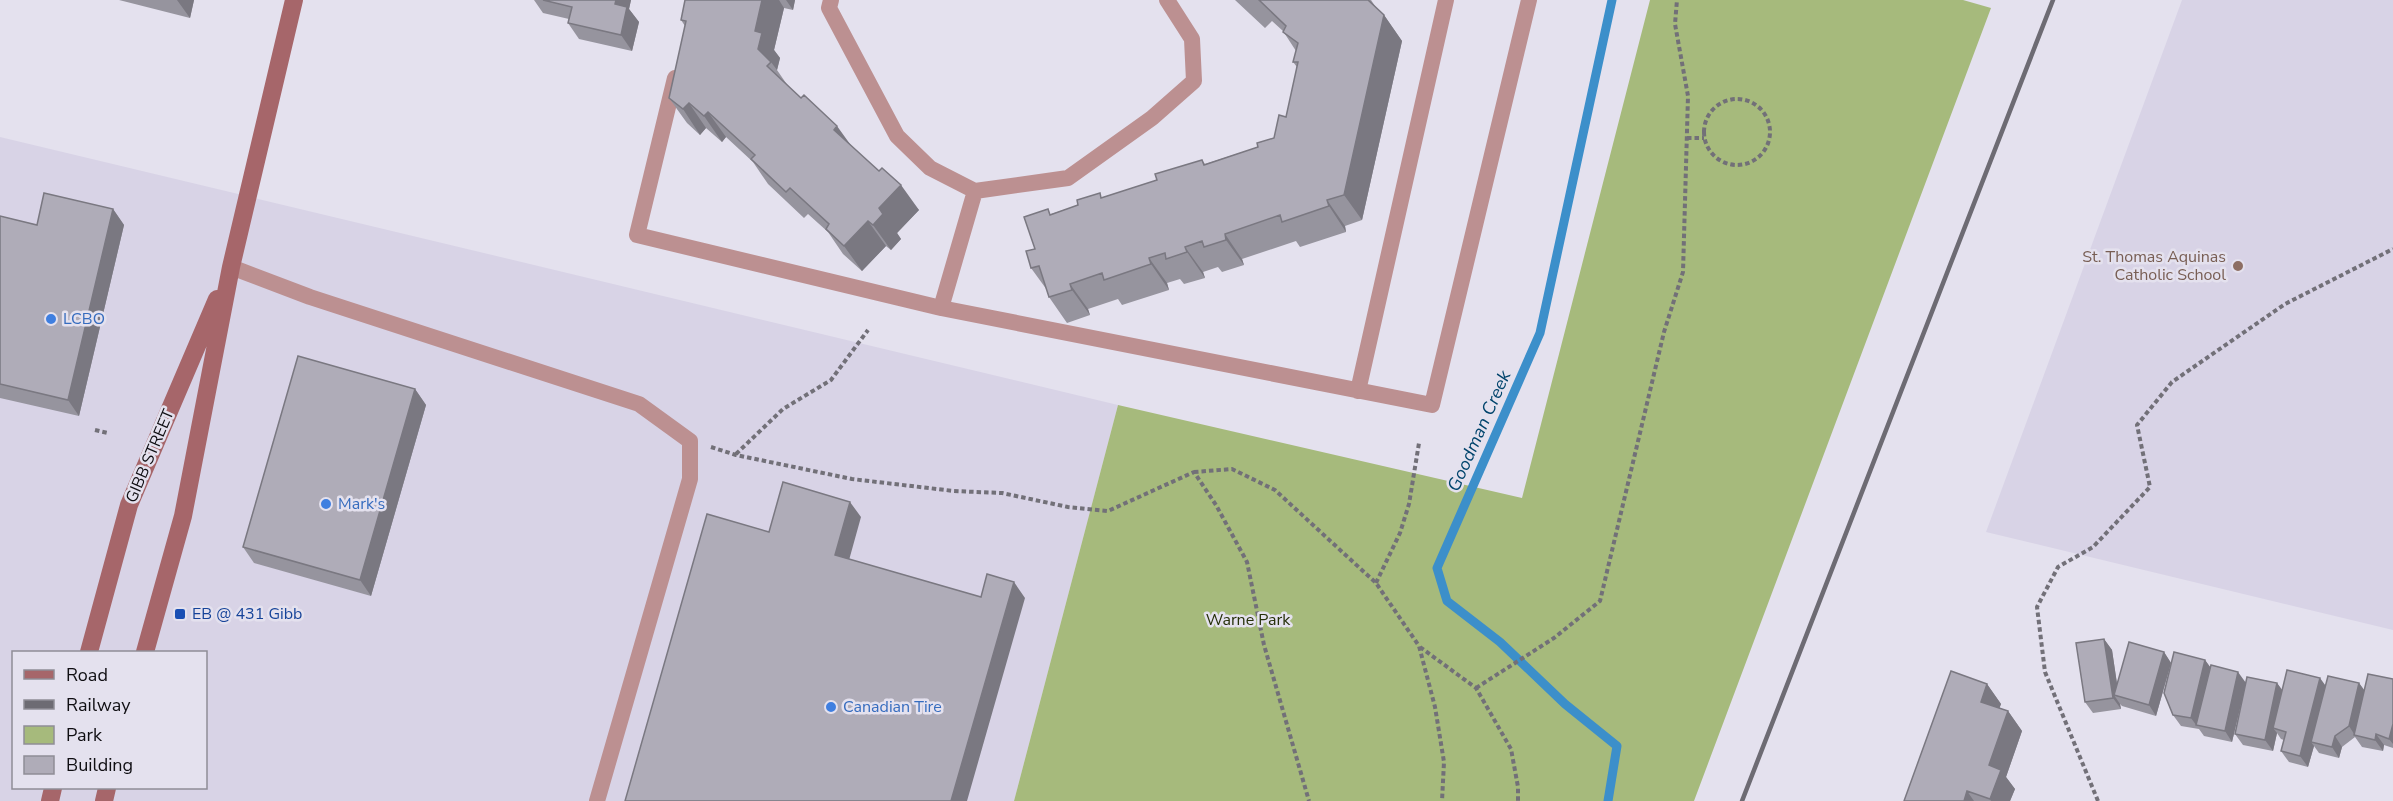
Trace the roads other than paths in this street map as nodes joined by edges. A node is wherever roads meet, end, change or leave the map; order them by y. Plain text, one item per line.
1 (294, 0) edge
2 (831, 0) edge
3 (1167, 0) edge
4 (1446, 0) edge
5 (1528, 0) edge
6 (675, 78) edge
7 (975, 191) junction
8 (231, 267) junction
9 (941, 308) junction
10 (1358, 391) junction
11 (89, 651) edge
12 (145, 651) edge
13 (597, 801) edge

1 - 8 main road, GIBB STREET
2 - 7 lane
3 - 7 lane
4 - 10 lane
5 - 10 lane
6 - 9 lane
7 - 9 lane
8 - 11 main road, GIBB STREET
8 - 12 main road, GIBB STREET
8 - 13 lane
9 - 10 lane

